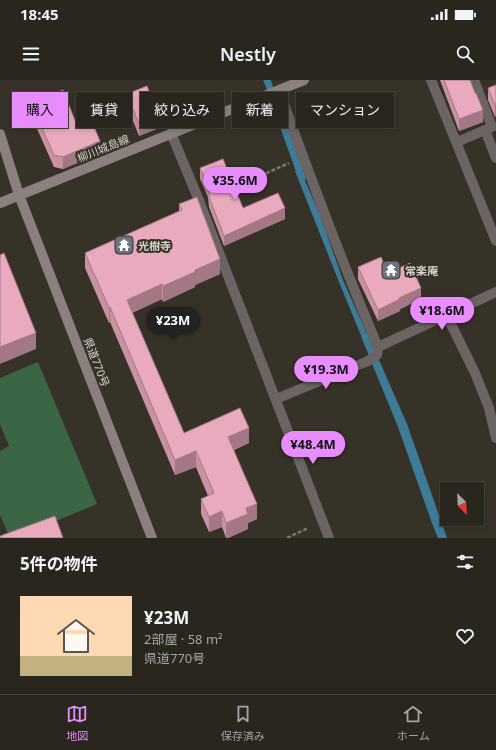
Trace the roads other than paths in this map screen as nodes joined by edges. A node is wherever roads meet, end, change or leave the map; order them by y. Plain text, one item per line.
1 (304, 80) edge
2 (432, 80) edge
3 (474, 80) edge
4 (274, 92) edge
5 (232, 109) edge
6 (288, 127) edge
7 (485, 130) junction
8 (0, 134) edge
9 (171, 134) junction
10 (457, 142) junction
11 (496, 158) edge
12 (19, 195) junction
13 (0, 203) edge
14 (496, 242) edge
15 (496, 292) edge
16 (447, 316) junction
17 (377, 351) junction
18 (276, 400) junction
19 (496, 438) edge
20 (152, 538) edge
21 (329, 538) edge

1 - 4 main road, 柳川城島線
2 - 10 street
3 - 7 street
5 - 9 main road, 柳川城島線
6 - 17 street
7 - 10 street
7 - 11 street
8 - 12 main road, 県道770号
9 - 12 main road, 柳川城島線
9 - 18 street
10 - 14 street
12 - 13 main road, 柳川城島線
12 - 20 main road, 県道770号
15 - 16 street
16 - 17 street
16 - 19 street
17 - 18 street
18 - 21 street

